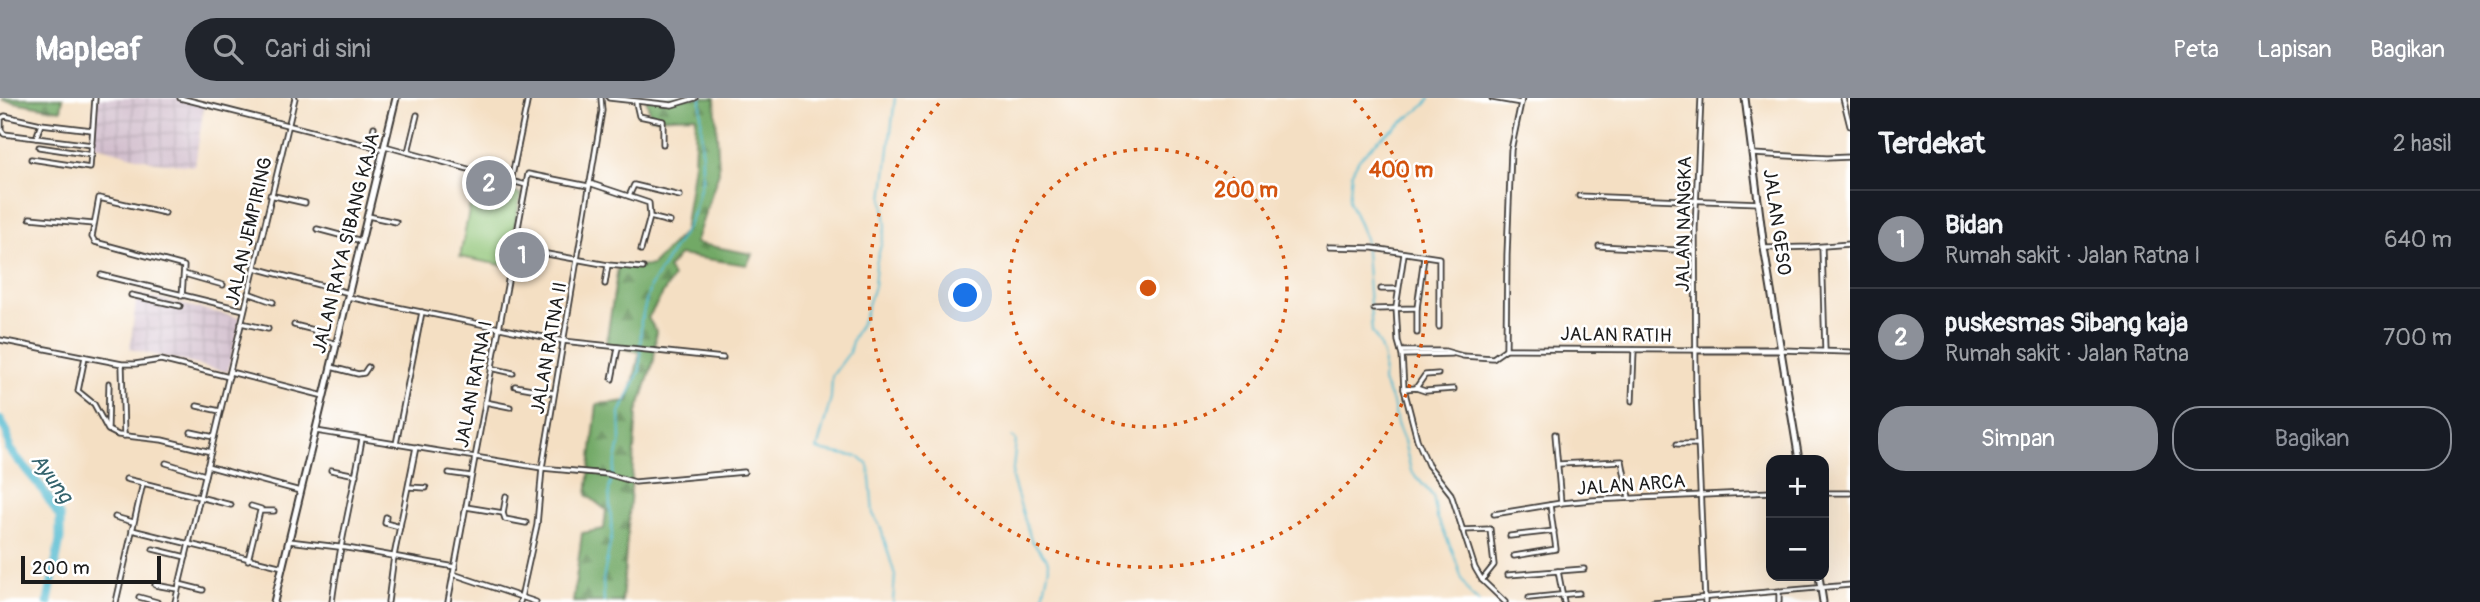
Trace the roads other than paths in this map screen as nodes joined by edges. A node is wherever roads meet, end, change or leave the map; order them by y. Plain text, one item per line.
1 (95, 98) edge
2 (180, 98) edge
3 (205, 98) edge
4 (295, 98) edge
5 (396, 98) edge
6 (528, 98) edge
7 (601, 98) edge
8 (608, 98) edge
9 (695, 98) edge
10 (1492, 98) edge
11 (1702, 98) edge
12 (1745, 98) edge
13 (1843, 98) edge
14 (1522, 100) edge
15 (636, 103) junction
16 (203, 104) junction
17 (417, 115) dead end
18 (41, 124) junction
19 (288, 125) junction
20 (1850, 126) edge
21 (374, 127) dead end
22 (92, 130) junction
23 (36, 138) junction
24 (663, 144) dead end
25 (92, 145) junction
26 (370, 146) junction
27 (39, 147) dead end
28 (385, 148) junction
29 (408, 152) junction
30 (1752, 154) junction
31 (92, 155) junction
32 (1850, 157) edge
33 (31, 159) dead end
34 (511, 181) junction
35 (526, 185) junction
36 (589, 185) junction
37 (270, 195) junction
38 (629, 196) junction
39 (680, 196) dead end
40 (1579, 196) dead end
41 (1696, 200) junction
42 (305, 203) dead end
43 (1759, 204) junction
44 (165, 213) dead end
45 (368, 216) junction
46 (649, 217) junction
47 (30, 218) dead end
48 (396, 222) dead end
49 (670, 222) dead end
50 (93, 224) junction
51 (317, 229) dead end
52 (362, 241) junction
53 (1850, 244) edge
54 (1599, 246) dead end
55 (1329, 247) dead end
56 (1822, 247) junction
57 (514, 248) junction
58 (1764, 248) junction
59 (641, 250) dead end
60 (1695, 251) junction
61 (1404, 254) junction
62 (1424, 257) junction
63 (578, 260) junction
64 (608, 265) junction
65 (255, 268) junction
66 (643, 268) dead end
67 (184, 274) junction
68 (101, 275) dead end
69 (605, 284) dead end
70 (223, 285) dead end
71 (155, 289) junction
72 (1381, 289) dead end
73 (1398, 289) junction
74 (248, 293) junction
75 (131, 295) dead end
76 (349, 295) junction
77 (181, 296) junction
78 (153, 299) junction
79 (273, 302) dead end
80 (180, 306) dead end
81 (1396, 307) junction
82 (1417, 307) junction
83 (1374, 309) dead end
84 (244, 310) junction
85 (422, 312) junction
86 (241, 323) junction
87 (294, 326) dead end
88 (1439, 327) dead end
89 (498, 328) junction
90 (268, 329) dead end
91 (1417, 333) dead end
92 (0, 340) edge
93 (563, 341) junction
94 (337, 344) junction
95 (618, 348) junction
96 (1506, 349) junction
97 (1634, 350) junction
98 (1696, 350) junction
99 (1782, 350) junction
100 (1825, 351) junction
101 (1850, 352) edge
102 (1401, 353) junction
103 (85, 357) junction
104 (723, 358) dead end
105 (122, 364) junction
106 (331, 367) junction
107 (368, 367) dead end
108 (491, 368) junction
109 (230, 372) junction
110 (513, 373) dead end
111 (1438, 374) dead end
112 (229, 377) junction
113 (612, 379) dead end
114 (109, 383) dead end
115 (514, 386) dead end
116 (1404, 388) junction
117 (1416, 388) junction
118 (1454, 389) dead end
119 (555, 394) junction
120 (324, 396) junction
121 (485, 401) junction
122 (1632, 401) dead end
123 (197, 406) dead end
124 (510, 407) dead end
125 (220, 411) junction
126 (108, 430) junction
127 (316, 431) junction
128 (191, 432) dead end
129 (1555, 434) dead end
130 (124, 436) junction
131 (214, 437) junction
132 (362, 439) junction
133 (396, 444) junction
134 (1677, 444) dead end
135 (1697, 444) junction
136 (415, 447) junction
137 (211, 452) junction
138 (1798, 455) edge
139 (474, 456) junction
140 (166, 463) dead end
141 (1559, 464) junction
142 (207, 466) junction
143 (542, 468) junction
144 (331, 470) dead end
145 (744, 472) dead end
146 (449, 473) dead end
147 (205, 475) junction
148 (356, 475) junction
149 (471, 476) junction
150 (126, 479) dead end
151 (143, 483) junction
152 (409, 488) junction
153 (426, 488) dead end
154 (301, 491) junction
155 (1766, 492) edge
156 (1829, 493) edge
157 (1850, 493) edge
158 (1700, 494) junction
159 (506, 496) dead end
160 (201, 497) junction
161 (1629, 498) junction
162 (1561, 503) junction
163 (231, 505) dead end
164 (1550, 505) junction
165 (251, 506) dead end
166 (466, 506) junction
167 (261, 509) junction
168 (274, 511) dead end
169 (503, 513) junction
170 (1494, 514) dead end
171 (115, 517) dead end
172 (386, 517) dead end
173 (134, 523) junction
174 (526, 523) dead end
175 (400, 527) junction
176 (132, 530) junction
177 (1462, 530) junction
178 (1554, 531) junction
179 (1510, 536) dead end
180 (289, 541) junction
181 (190, 544) junction
182 (340, 547) junction
183 (153, 549) dead end
184 (394, 556) junction
185 (1514, 556) dead end
186 (186, 557) junction
187 (248, 560) junction
188 (283, 567) junction
189 (455, 567) junction
190 (1584, 569) dead end
191 (1559, 571) junction
192 (453, 574) junction
193 (1508, 575) dead end
194 (1482, 580) junction
195 (1820, 581) edge
196 (155, 585) dead end
197 (1850, 585) edge
198 (179, 587) junction
199 (1821, 587) junction
200 (203, 590) dead end
201 (1779, 592) junction
202 (1579, 593) dead end
203 (1563, 594) junction
204 (139, 597) dead end
205 (1529, 598) dead end
206 (520, 599) edge
207 (1704, 600) edge
208 (116, 602) edge
209 (157, 602) edge
210 (175, 602) edge
211 (274, 602) edge
212 (332, 602) edge
213 (388, 602) edge
214 (448, 602) edge
215 (536, 602) edge
216 (1505, 602) edge
217 (1564, 602) edge
218 (1653, 602) edge
219 (1779, 602) edge
220 (1823, 602) edge

1 - 22 street
2 - 16 street
3 - 16 street
4 - 19 street, JALAN JEMPIRING
5 - 28 main road, JALAN RAYA SIBANG KAJA
6 - 34 street
7 - 36 street, JALAN RATNA II
8 - 15 street
9 - 15 street
10 - 14 street
11 - 41 street, JALAN NANGKA
12 - 30 main road, JALAN GESO
13 - 20 street
14 - 96 street
15 - 24 street
16 - 19 street
17 - 29 street
18 - 22 street
18 - 23 street
18 - 23 street
19 - 26 street
19 - 37 street, JALAN JEMPIRING
21 - 26 street
22 - 25 street
23 - 25 street
25 - 31 street
26 - 28 street
27 - 31 street
28 - 29 street
28 - 45 main road, JALAN RAYA SIBANG KAJA
29 - 34 street
30 - 32 street
30 - 43 main road, JALAN GESO
31 - 33 street
34 - 35 street
35 - 36 street, JALAN RATNA I
35 - 57 street, JALAN RATNA I
36 - 38 street
36 - 63 street, JALAN RATNA II
37 - 42 street
37 - 65 street, JALAN JEMPIRING
38 - 39 street
38 - 46 street
40 - 41 street
41 - 43 street
41 - 60 street, JALAN NANGKA
43 - 58 main road, JALAN GESO
44 - 50 street
45 - 48 street
45 - 52 main road, JALAN RAYA SIBANG KAJA
46 - 49 street
46 - 59 street
47 - 50 street
50 - 67 street
51 - 52 street
52 - 76 main road, JALAN RAYA SIBANG KAJA
53 - 56 street
54 - 60 street
55 - 61 street
56 - 58 street
56 - 100 street
57 - 63 street
57 - 89 street, JALAN RATNA I
58 - 99 main road, JALAN GESO
60 - 98 street, JALAN NANGKA
61 - 62 street
61 - 73 street
62 - 82 street
62 - 88 street
63 - 64 street
63 - 93 street, JALAN RATNA II
64 - 66 street
64 - 69 street
65 - 74 street, JALAN JEMPIRING
65 - 76 street
67 - 70 street
67 - 77 street
68 - 71 street
71 - 77 street
71 - 78 street
72 - 73 street
73 - 81 street
74 - 79 street
74 - 84 street, JALAN JEMPIRING
75 - 78 street
76 - 85 street
76 - 94 main road, JALAN RAYA SIBANG KAJA
77 - 84 street
78 - 80 street
81 - 82 street
81 - 83 street
81 - 102 street
82 - 91 street
84 - 86 street, JALAN JEMPIRING
85 - 89 street
85 - 133 street
86 - 90 street
86 - 109 street, JALAN JEMPIRING
87 - 94 street
89 - 93 street
89 - 108 street, JALAN RATNA I
92 - 103 street
93 - 95 street
93 - 119 street, JALAN RATNA II
94 - 106 main road, JALAN RAYA SIBANG KAJA
95 - 104 street
95 - 113 street
96 - 97 street, JALAN RATIH
96 - 102 street, JALAN RATIH
97 - 98 street, JALAN RATIH
97 - 122 street
98 - 99 main road, JALAN RATIH
98 - 135 street, JALAN NANGKA
99 - 100 street
99 - 138 main road, JALAN GESO
100 - 101 street
102 - 116 street
103 - 105 street
103 - 126 street
105 - 112 street
105 - 130 street
106 - 107 street
106 - 120 main road, JALAN RAYA SIBANG KAJA
108 - 110 street
108 - 121 street, JALAN RATNA I
109 - 112 street, JALAN JEMPIRING
109 - 120 street
111 - 117 street
112 - 125 street, JALAN JEMPIRING
114 - 126 street
115 - 119 street
116 - 117 street
116 - 177 street
117 - 118 street
119 - 143 street, JALAN RATNA II
120 - 127 main road, JALAN RAYA SIBANG KAJA
121 - 124 street
121 - 139 street, JALAN RATNA I
123 - 125 street
125 - 131 street, JALAN JEMPIRING
126 - 130 street
127 - 132 street
127 - 154 main road, JALAN RAYA SIBANG KAJA
128 - 131 street
129 - 141 street
130 - 137 street
131 - 137 street, JALAN JEMPIRING
132 - 133 street
132 - 148 street
133 - 136 street
134 - 135 street
135 - 158 street, JALAN NANGKA
136 - 139 street
136 - 152 street
137 - 142 street, JALAN JEMPIRING
139 - 143 street
139 - 149 street, JALAN RATNA I
140 - 147 street
141 - 161 street
141 - 162 street
142 - 147 street, JALAN JEMPIRING
142 - 154 street
143 - 145 street
143 - 206 street, JALAN RATNA II
144 - 148 street
146 - 149 street
147 - 160 street, JALAN JEMPIRING
148 - 182 street
149 - 166 street, JALAN RATNA I
150 - 151 street
151 - 160 street
151 - 173 street
152 - 153 street
152 - 175 street
154 - 180 main road, JALAN RAYA SIBANG KAJA
155 - 158 street, JALAN ARCA
156 - 157 street
158 - 161 street, JALAN ARCA
158 - 207 street, JALAN NANGKA
159 - 169 street
160 - 163 street
160 - 181 street, JALAN JEMPIRING
161 - 162 street, JALAN ARCA
162 - 164 street, JALAN ARCA
164 - 170 street, JALAN ARCA
164 - 178 street
165 - 167 street
166 - 169 street
166 - 189 street, JALAN RATNA I
167 - 168 street
167 - 187 street
169 - 174 street
171 - 173 street
172 - 175 street
173 - 176 street
175 - 184 street
176 - 181 street
176 - 208 street
177 - 194 street
177 - 194 street
178 - 179 street
178 - 185 street
180 - 182 street
180 - 188 main road, JALAN RAYA SIBANG KAJA
181 - 186 street, JALAN JEMPIRING
181 - 187 street
182 - 184 street
182 - 212 street
183 - 186 street
184 - 189 street
184 - 213 street
186 - 198 street, JALAN JEMPIRING
187 - 188 street
188 - 211 main road, JALAN RAYA SIBANG KAJA
189 - 192 street, JALAN RATNA I
190 - 191 street
191 - 193 street
191 - 203 street
192 - 206 street
192 - 214 street, JALAN RATNA I
194 - 216 street
195 - 199 main road
196 - 198 street
197 - 199 street
198 - 200 street
198 - 210 street, JALAN JEMPIRING
199 - 201 street
199 - 220 main road
201 - 207 street
201 - 219 street
202 - 203 street
203 - 205 street
203 - 217 street
204 - 209 street
206 - 215 street
207 - 218 street

